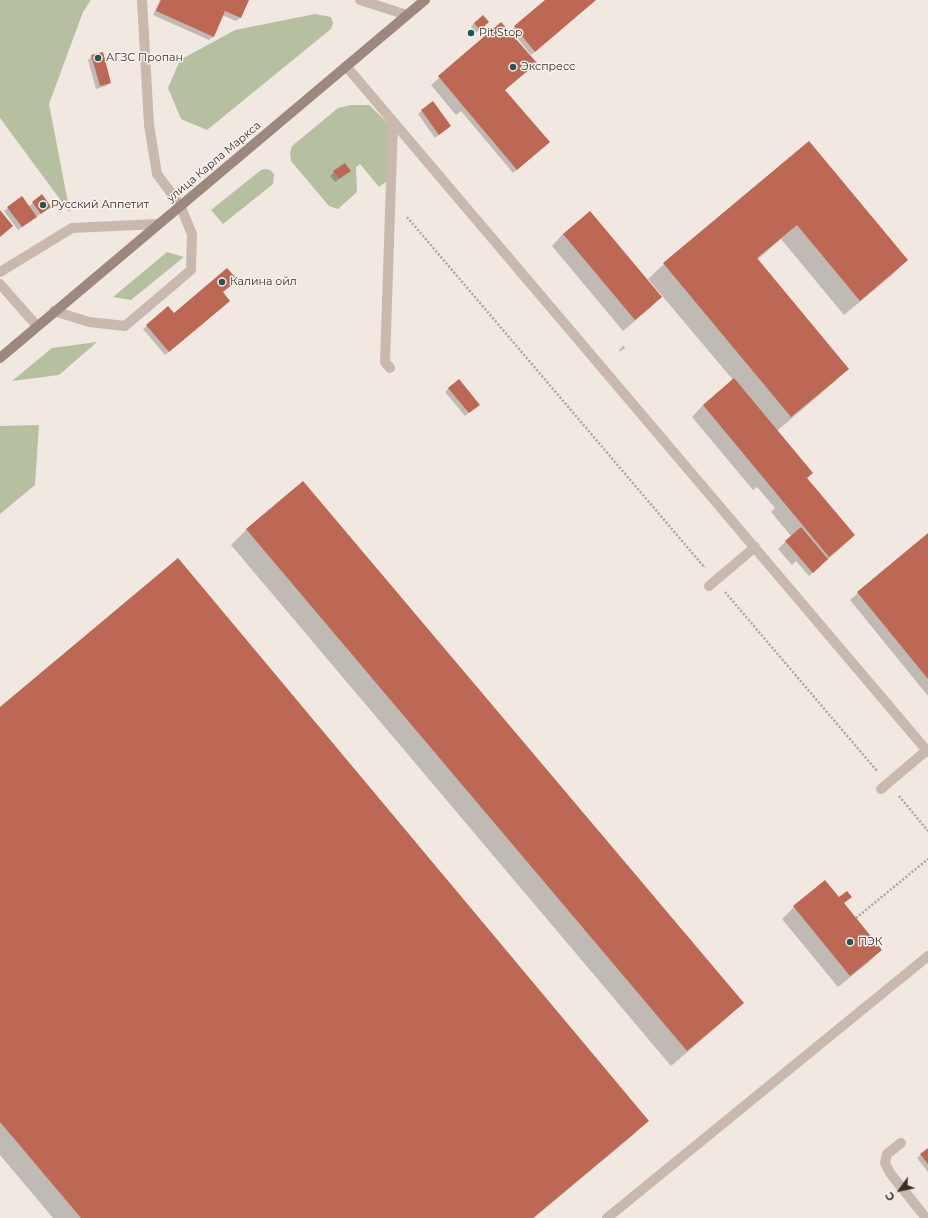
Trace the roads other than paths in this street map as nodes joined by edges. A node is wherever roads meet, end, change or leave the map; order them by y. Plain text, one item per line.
1 (142, 0) edge
2 (360, 0) edge
3 (425, 0) edge
4 (407, 16) junction
5 (346, 66) junction
6 (393, 122) junction
7 (180, 205) junction
8 (158, 224) junction
9 (0, 272) edge
10 (0, 284) edge
11 (54, 312) junction
12 (37, 326) junction
13 (0, 358) edge
14 (390, 368) dead end
15 (755, 547) junction
16 (712, 584) road end
17 (927, 751) edge
18 (884, 786) road end
19 (928, 956) edge
20 (901, 1143) dead end
21 (606, 1218) edge
22 (926, 1218) edge

1 - 7 street
2 - 4 street
3 - 4 main road, улица Карла Маркса
4 - 5 main road, улица Карла Маркса
5 - 6 street
5 - 7 main road, улица Карла Маркса
6 - 14 street
6 - 15 street
7 - 8 main road, улица Карла Маркса
7 - 11 street
8 - 9 street
8 - 11 main road, улица Карла Маркса
10 - 12 street
11 - 12 main road, улица Карла Маркса
12 - 13 main road, улица Карла Маркса
15 - 16 street
15 - 17 street
17 - 18 street
19 - 21 street
20 - 22 street

